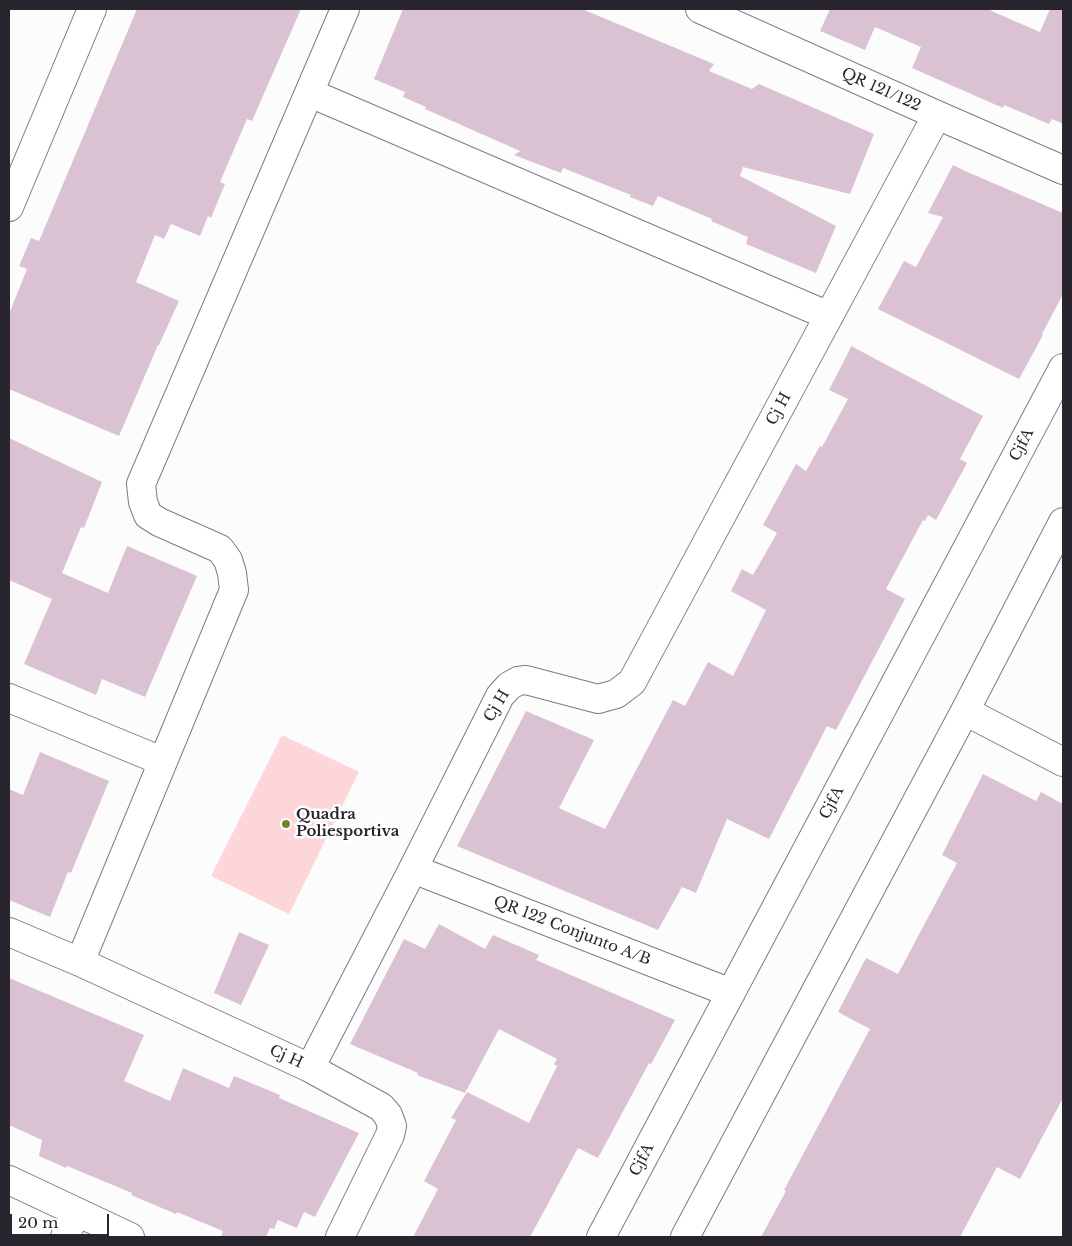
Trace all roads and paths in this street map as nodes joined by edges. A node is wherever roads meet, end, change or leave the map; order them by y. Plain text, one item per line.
1 (92, 9) edge
2 (346, 9) edge
3 (700, 9) edge
4 (310, 93) junction
5 (937, 115) junction
6 (1063, 170) edge
7 (9, 207) edge
8 (829, 316) junction
9 (1063, 368) edge
10 (1063, 522) edge
11 (9, 698) edge
12 (966, 710) junction
13 (162, 761) junction
14 (1063, 762) edge
15 (413, 869) junction
16 (9, 932) edge
17 (80, 962) junction
18 (731, 993) junction
19 (310, 1068) junction
20 (9, 1180) edge
21 (76, 1212) junction
22 (65, 1237) edge
23 (130, 1237) edge
24 (340, 1237) edge
25 (601, 1237) edge
26 (685, 1237) edge

1 - 7 street
2 - 4 street
3 - 5 street, QR 121/122
4 - 8 street
4 - 13 street
5 - 6 street, QR 121/122
5 - 8 street, Cj H
8 - 15 street, Cj H
9 - 18 street, CjfA
10 - 12 street
11 - 13 street
12 - 14 street
12 - 26 street
13 - 17 street
15 - 18 street, QR 122 Conjunto A/B
15 - 19 street, Cj H
16 - 17 street, Cj H
17 - 19 street, Cj H
18 - 25 street, CjfA
19 - 24 street
20 - 21 street
21 - 22 street
21 - 23 street

